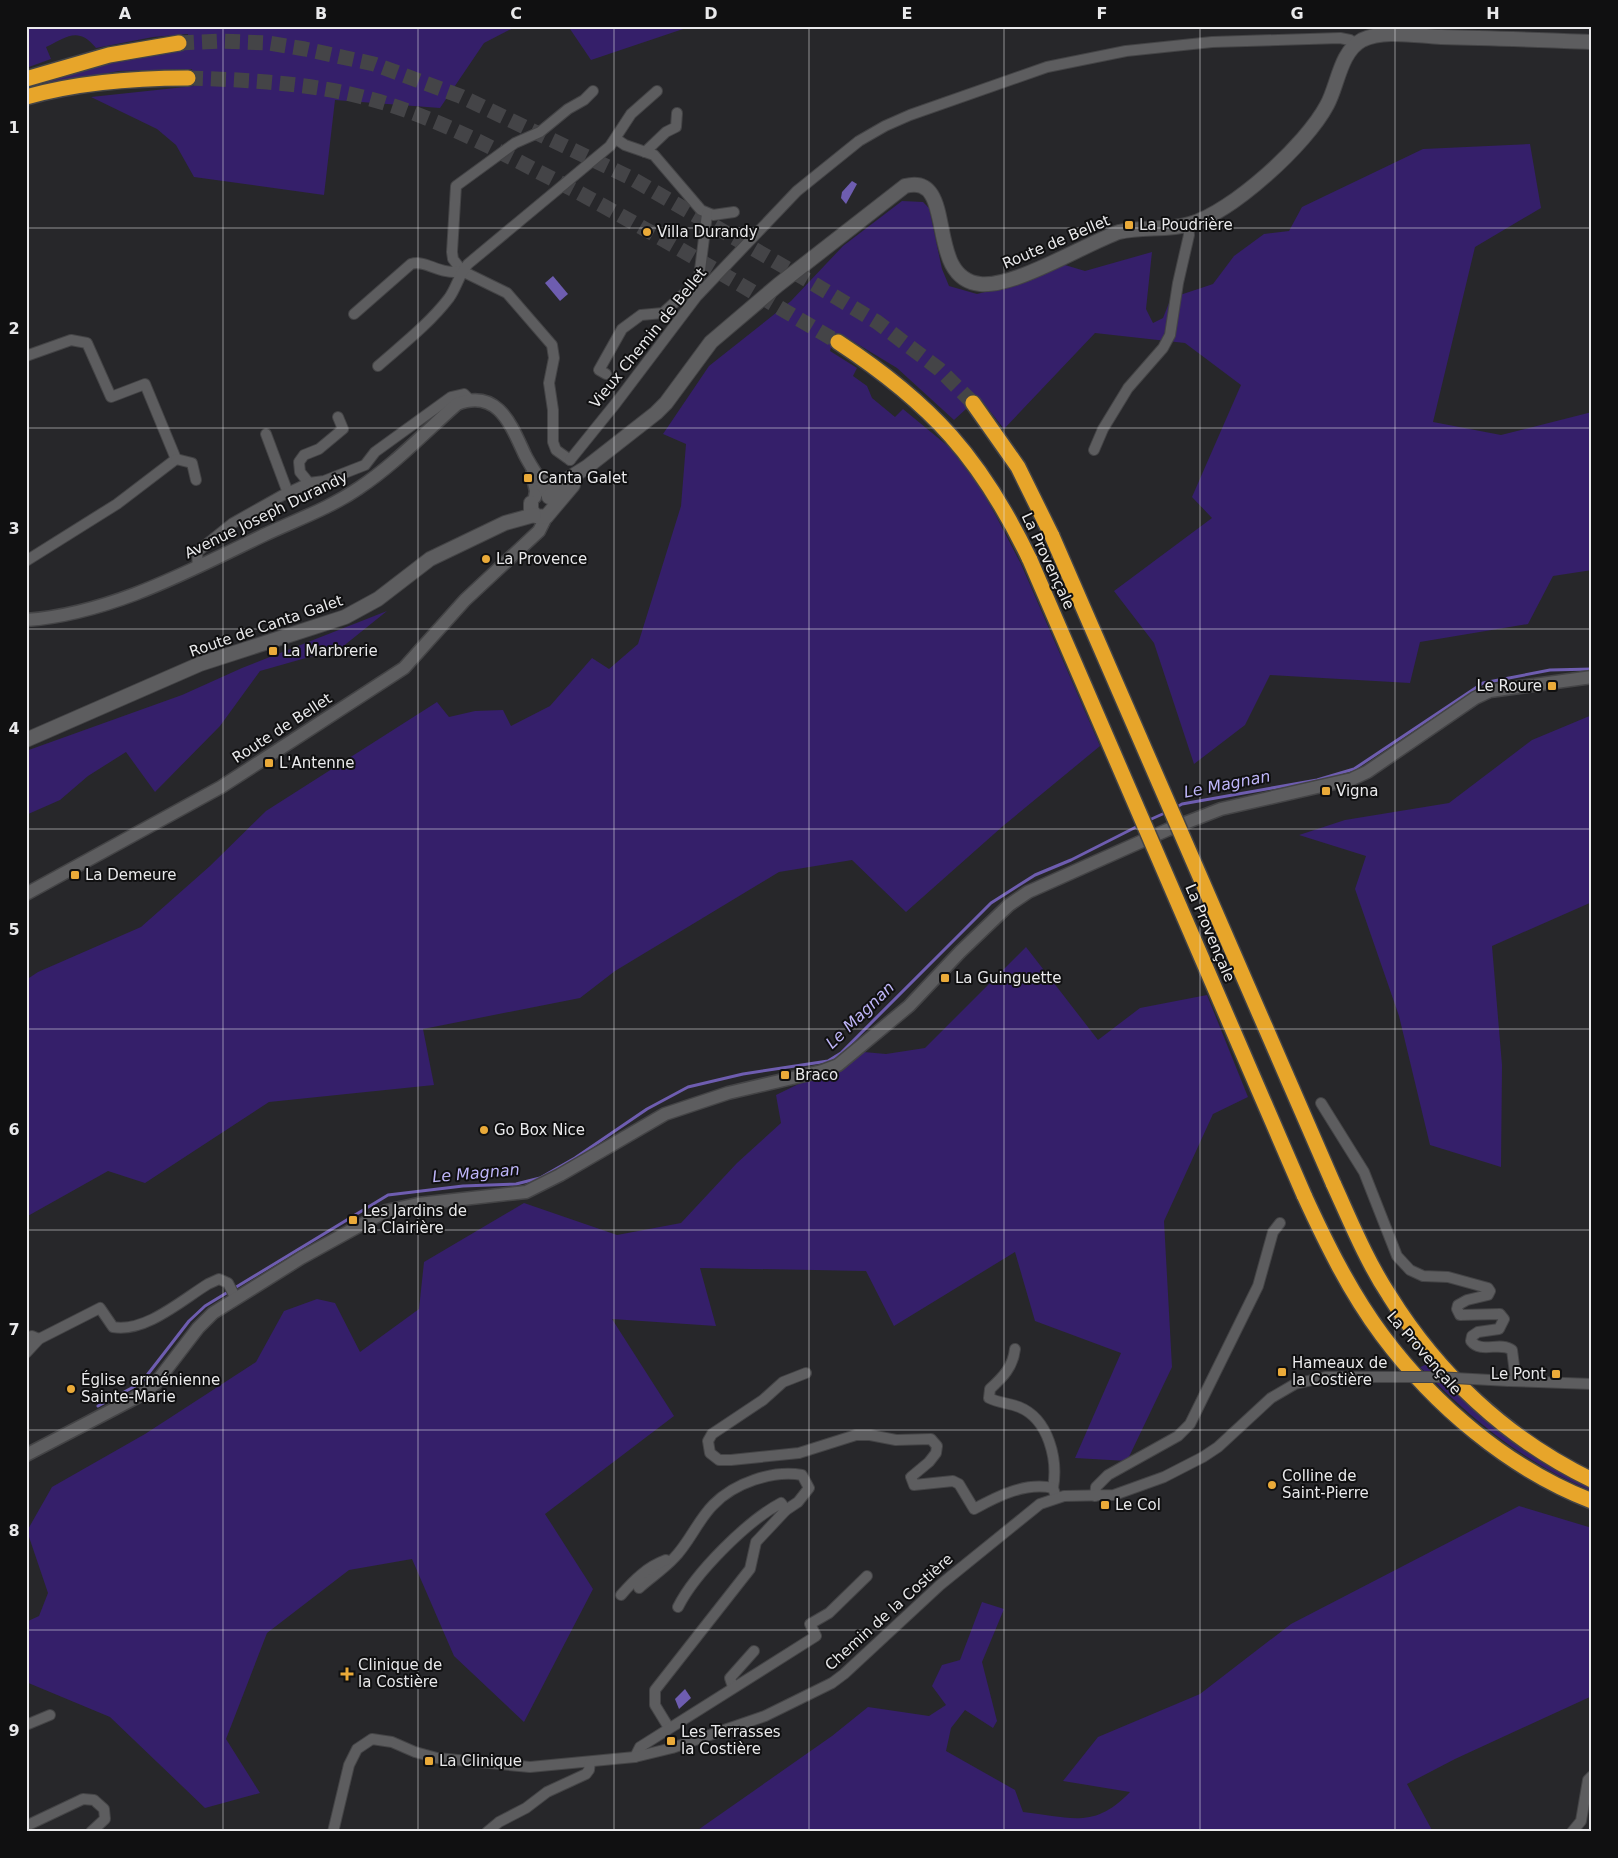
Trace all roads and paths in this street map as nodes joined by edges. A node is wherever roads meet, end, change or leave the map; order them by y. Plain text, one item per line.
1 (1415, 31) edge
2 (1592, 42) edge
3 (179, 43) tunnel mouth
4 (1356, 44) junction
5 (188, 78) tunnel mouth
6 (26, 79) edge
7 (594, 91) dead end
8 (657, 91) dead end
9 (26, 97) edge
10 (677, 113) dead end
11 (616, 139) junction
12 (645, 152) junction
13 (734, 212) dead end
14 (707, 214) junction
15 (1188, 225) junction
16 (462, 271) junction
17 (354, 314) dead end
18 (838, 342) tunnel mouth
19 (26, 356) edge
20 (378, 366) dead end
21 (606, 374) dead end
22 (470, 400) junction
23 (973, 402) tunnel mouth
24 (338, 416) dead end
25 (266, 434) dead end
26 (1094, 450) dead end
27 (526, 457) junction
28 (176, 459) junction
29 (570, 460) junction
30 (587, 467) junction
31 (568, 479) junction
32 (196, 480) dead end
33 (541, 480) junction
34 (308, 483) junction
35 (288, 493) junction
36 (541, 506) junction
37 (26, 560) edge
38 (198, 567) junction
39 (26, 620) edge
40 (1592, 677) edge
41 (26, 740) edge
42 (26, 894) edge
43 (1321, 1103) dead end
44 (1280, 1223) dead end
45 (233, 1292) junction
46 (26, 1338) edge
47 (39, 1339) junction
48 (1015, 1349) dead end
49 (26, 1353) edge
50 (806, 1373) dead end
51 (1512, 1381) junction
52 (1592, 1384) edge
53 (26, 1455) edge
54 (1592, 1480) edge
55 (1054, 1493) junction
56 (1094, 1496) junction
57 (1592, 1501) edge
58 (786, 1510) junction
59 (674, 1558) junction
60 (867, 1576) dead end
61 (639, 1588) dead end
62 (622, 1595) dead end
63 (678, 1607) dead end
64 (754, 1651) dead end
65 (733, 1687) junction
66 (50, 1714) dead end
67 (26, 1725) edge
68 (669, 1728) junction
69 (635, 1757) junction
70 (590, 1762) junction
71 (1592, 1776) edge
72 (26, 1826) edge
73 (91, 1832) edge
74 (333, 1832) edge
75 (487, 1832) edge
76 (1572, 1832) edge

1 - 2 main road
1 - 4 main road
3 - 6 highway
4 - 15 main road, Route de Bellet
4 - 29 street, Vieux Chemin de Bellet
5 - 9 highway
7 - 16 street
8 - 11 street
10 - 12 street
11 - 12 street
11 - 16 street
12 - 14 street
13 - 14 street
14 - 21 street
15 - 26 street
15 - 30 main road, Route de Bellet
16 - 17 street
16 - 20 street
16 - 29 street
18 - 57 highway, La Provençale, bridge
19 - 28 street
22 - 27 street
22 - 34 street
22 - 38 street, Avenue Joseph Durandy
23 - 54 highway, La Provençale, bridge
24 - 34 street
25 - 35 street
27 - 33 street
27 - 36 street
28 - 32 street
28 - 37 street
29 - 31 street
30 - 31 main road
30 - 36 main road
31 - 33 main road
31 - 36 main road
33 - 36 street
34 - 35 street
35 - 38 street
36 - 41 main road, Route de Canta Galet
36 - 42 street, Route de Bellet
38 - 39 street, Avenue Joseph Durandy
40 - 45 street
43 - 51 street
44 - 56 street
45 - 47 street
45 - 53 street
46 - 47 street
47 - 49 street
48 - 55 street
50 - 55 street
51 - 52 street
51 - 56 street, Chemin de la Costière, bridge
55 - 56 street, Chemin de la Costière
55 - 69 street, Chemin de la Costière
58 - 59 street
58 - 63 street
58 - 68 street
59 - 61 street
59 - 62 street
60 - 65 street
64 - 65 street
65 - 68 street
66 - 67 street
68 - 69 street
69 - 70 street, Chemin de la Costière
70 - 74 street, Chemin de la Costière
70 - 75 street
71 - 76 street
72 - 73 street

